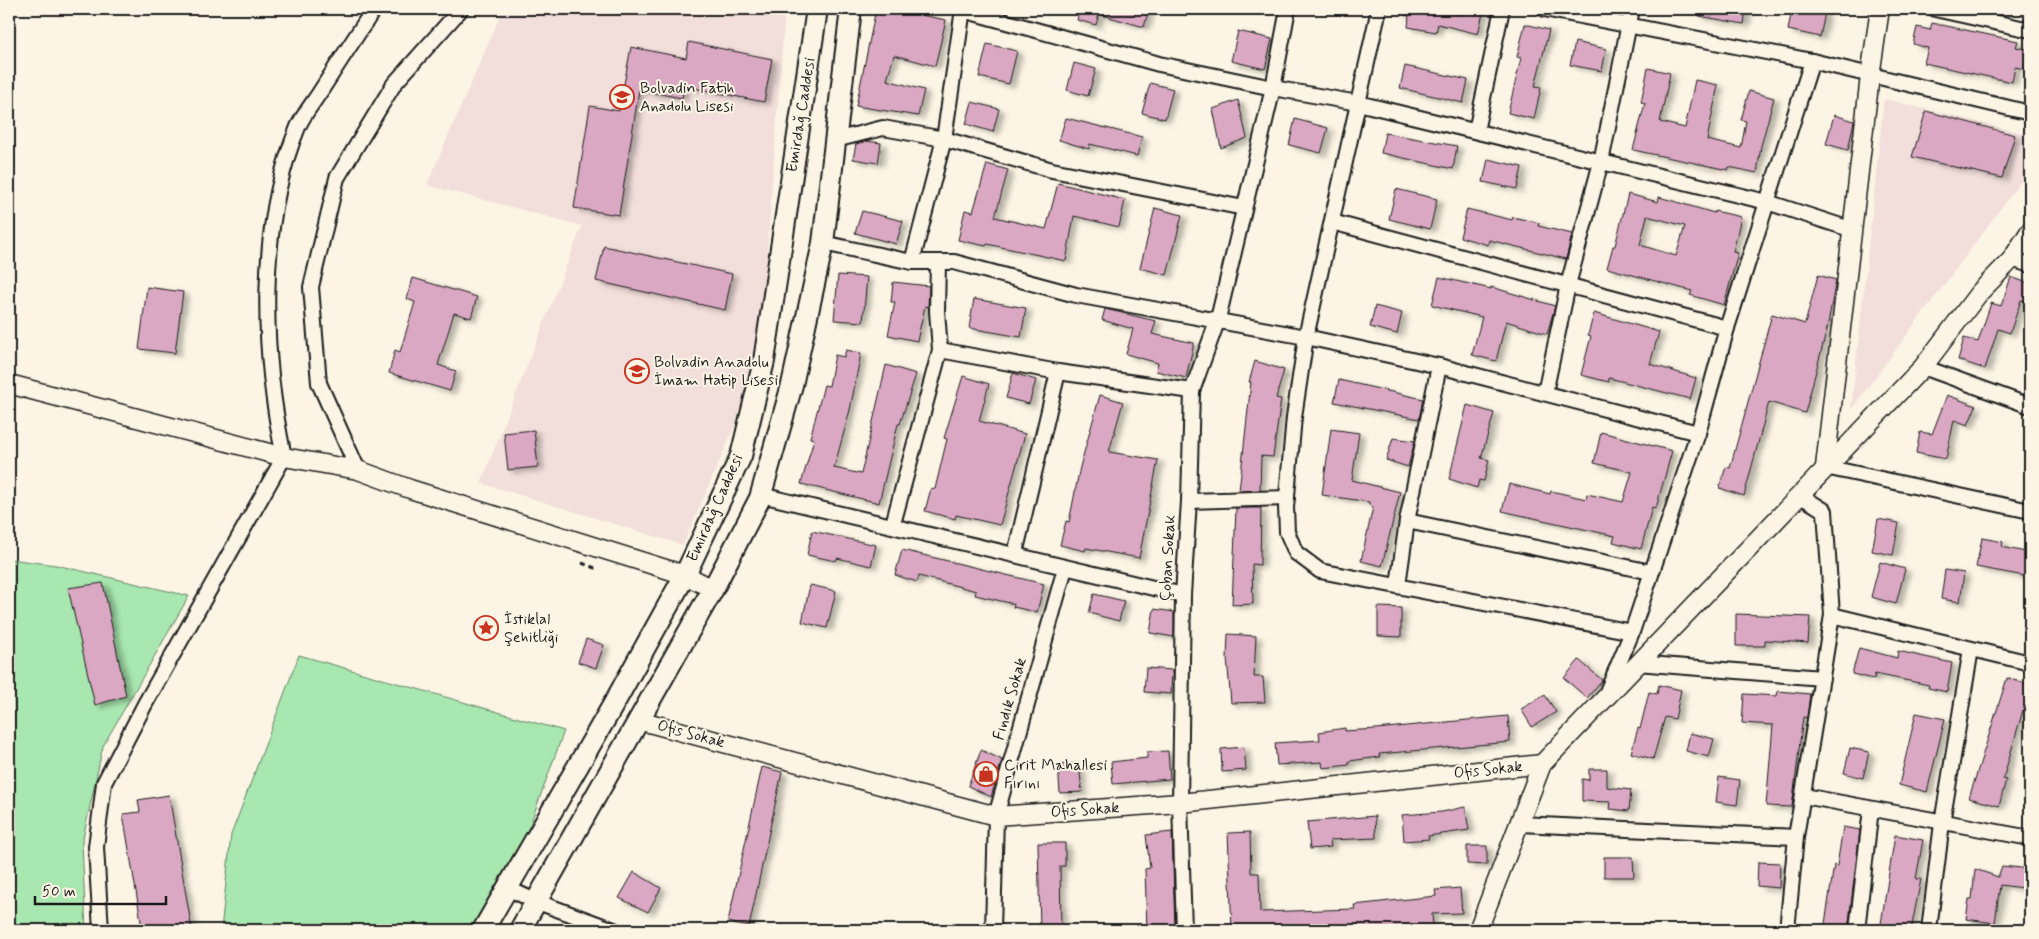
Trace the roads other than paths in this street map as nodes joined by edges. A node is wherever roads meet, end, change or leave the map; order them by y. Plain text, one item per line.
1 (374, 9) edge
2 (461, 9) edge
3 (817, 9) edge
4 (850, 9) edge
5 (963, 9) edge
6 (1288, 9) edge
7 (1379, 9) edge
8 (1502, 9) edge
9 (1544, 9) edge
10 (1632, 9) edge
11 (1880, 9) edge
12 (1934, 9) edge
13 (1629, 26) junction
14 (2030, 30) edge
15 (1812, 61) junction
16 (1870, 76) junction
17 (1273, 88) junction
18 (1358, 103) junction
19 (2030, 113) edge
20 (1476, 131) junction
21 (944, 139) junction
22 (835, 140) junction
23 (1601, 162) junction
24 (1767, 202) junction
25 (1244, 208) junction
26 (1332, 222) junction
27 (1853, 230) junction
28 (2030, 230) edge
29 (823, 243) junction
30 (2012, 259) junction
31 (912, 262) junction
32 (938, 262) junction
33 (2030, 265) edge
34 (1568, 285) junction
35 (1218, 320) junction
36 (1727, 328) junction
37 (1306, 337) junction
38 (940, 350) junction
39 (1439, 366) junction
40 (1923, 367) junction
41 (1058, 372) junction
42 (9, 384) edge
43 (1192, 391) junction
44 (1545, 393) junction
45 (2030, 406) edge
46 (1698, 433) junction
47 (284, 457) junction
48 (1825, 467) junction
49 (358, 470) junction
50 (762, 494) junction
51 (1802, 496) junction
52 (1287, 498) junction
53 (1189, 500) junction
54 (2030, 511) edge
55 (1407, 521) junction
56 (893, 524) junction
57 (1015, 554) junction
58 (1065, 568) junction
59 (1651, 572) junction
60 (685, 576) junction
61 (1398, 585) junction
62 (713, 588) junction
63 (1183, 595) junction
64 (1832, 615) junction
65 (1632, 632) junction
66 (1971, 649) junction
67 (1638, 663) junction
68 (2030, 664) edge
69 (1822, 678) junction
70 (1605, 697) junction
71 (638, 720) junction
72 (1542, 764) junction
73 (1804, 796) junction
74 (1180, 803) junction
75 (1871, 809) junction
76 (996, 816) junction
77 (1942, 823) junction
78 (1520, 824) junction
79 (1796, 837) junction
80 (2030, 838) edge
81 (506, 888) junction
82 (535, 901) junction
83 (580, 925) edge
84 (101, 930) edge
85 (483, 930) edge
86 (520, 930) edge
87 (614, 930) edge
88 (992, 930) edge
89 (1184, 930) edge
90 (1478, 930) edge
91 (1787, 930) edge
92 (1858, 930) edge
93 (1928, 930) edge

1 - 47 street
2 - 49 street
3 - 60 main road, Emirdağ Caddesi
4 - 22 main road, Emirdağ Caddesi
5 - 17 street
5 - 21 street
6 - 17 street, Çoban Sokak
7 - 18 street
8 - 20 street
9 - 13 street
10 - 13 street
11 - 16 street
12 - 14 street
13 - 15 street
13 - 23 street
15 - 16 street
15 - 24 street
16 - 19 street
16 - 27 street
17 - 18 street
17 - 25 street, Çoban Sokak
18 - 20 street
18 - 26 street
20 - 23 street
21 - 22 street
21 - 25 street
21 - 31 street
22 - 29 main road, Emirdağ Caddesi
23 - 24 street
23 - 34 street
24 - 27 street
24 - 36 street
25 - 35 street, Çoban Sokak
26 - 34 street
26 - 37 street
27 - 48 street
28 - 30 street
29 - 31 street
29 - 50 main road, Emirdağ Caddesi
30 - 33 street
30 - 40 street
31 - 32 street
32 - 35 street
32 - 38 street
34 - 36 street
34 - 44 street
35 - 37 street
35 - 43 street, Çoban Sokak
36 - 46 street
37 - 39 street
37 - 52 street
38 - 41 street
38 - 56 street
39 - 44 street
39 - 55 street
40 - 45 street
40 - 48 street
41 - 43 street
41 - 57 street
42 - 47 street
43 - 53 street, Çoban Sokak
44 - 46 street
46 - 59 street
47 - 49 street
47 - 84 street
48 - 51 street
48 - 54 street
49 - 60 street
50 - 56 street
50 - 62 main road, Emirdağ Caddesi
51 - 64 street
51 - 67 street
52 - 53 street
52 - 61 street
53 - 63 street, Çoban Sokak
55 - 59 street
55 - 61 street
56 - 57 street
57 - 58 street
58 - 63 street
58 - 76 street, Fındık Sokak
59 - 65 street
60 - 62 street
60 - 81 main road, Emirdağ Caddesi
61 - 65 street
62 - 71 main road, Emirdağ Caddesi
63 - 74 street, Çoban Sokak
64 - 66 street
64 - 69 street
65 - 70 street
66 - 68 street
66 - 77 street
67 - 69 street
67 - 70 street
69 - 73 street
70 - 72 street
71 - 76 street, Ofis Sokak
71 - 82 main road, Emirdağ Caddesi
72 - 74 street, Ofis Sokak
72 - 78 street
73 - 75 street
73 - 79 street
74 - 76 street, Ofis Sokak
74 - 89 street, Çoban Sokak
75 - 77 street
75 - 92 street
76 - 88 street, Fındık Sokak
77 - 80 street
77 - 93 street
78 - 79 street
78 - 90 street
79 - 91 street
81 - 82 street
81 - 85 main road, Emirdağ Caddesi
82 - 83 street
82 - 86 main road, Emirdağ Caddesi
83 - 87 street

